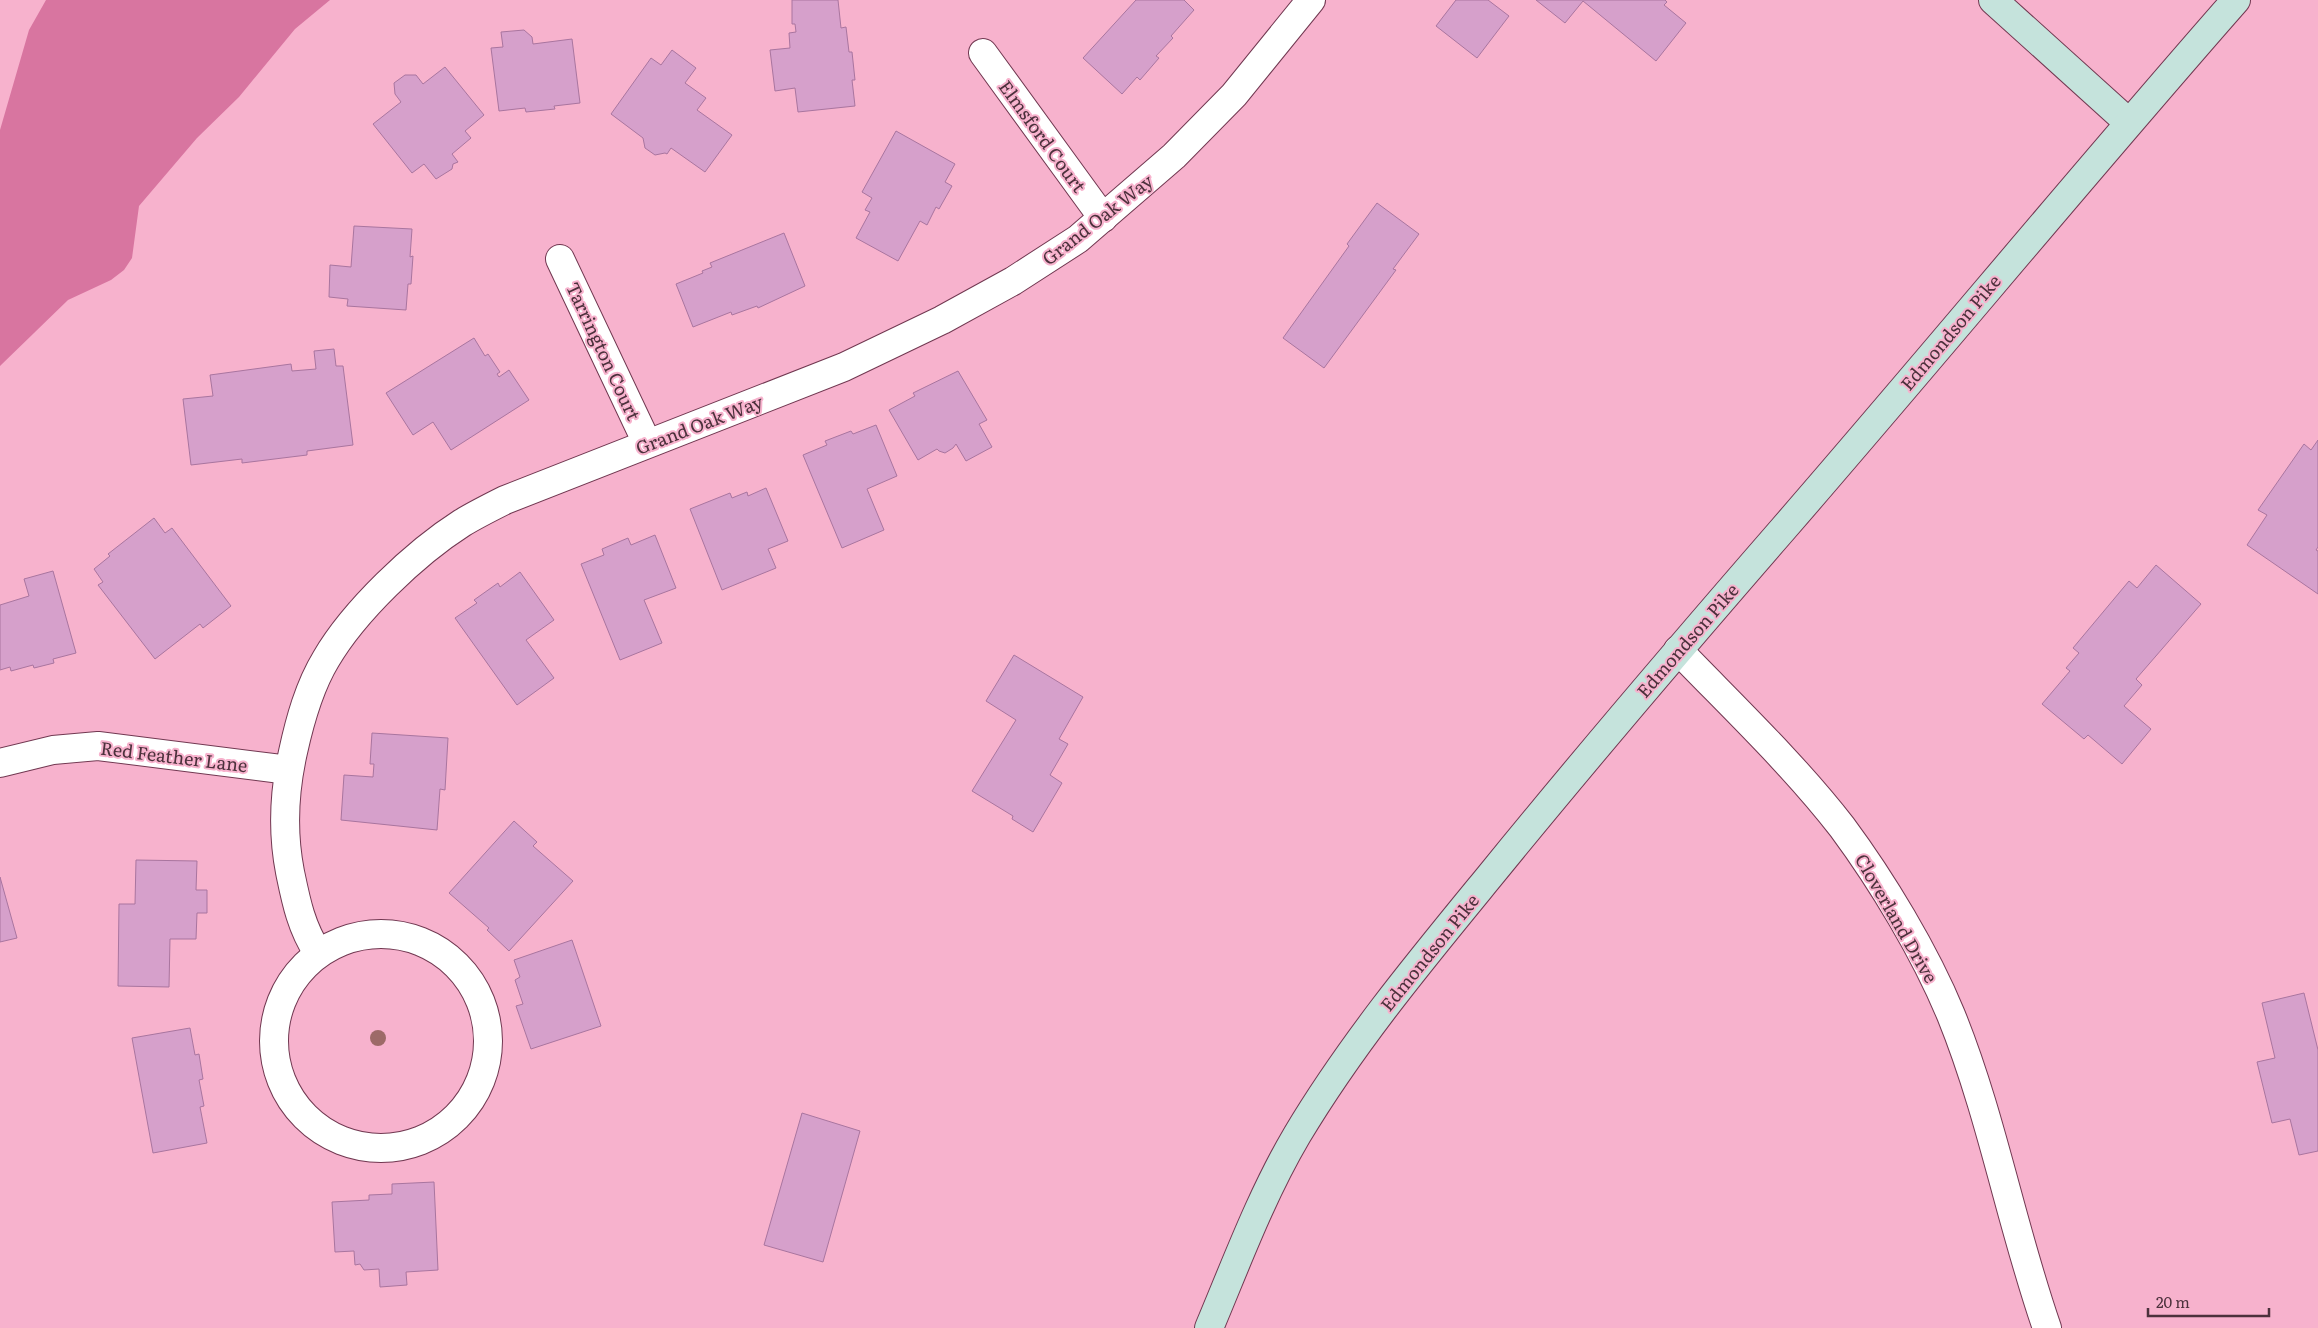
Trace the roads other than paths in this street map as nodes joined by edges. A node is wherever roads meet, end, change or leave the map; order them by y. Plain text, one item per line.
1 (1311, 0) edge
2 (1993, 0) edge
3 (2236, 0) edge
4 (983, 53) dead end
5 (2128, 122) junction
6 (1104, 218) junction
7 (560, 259) dead end
8 (647, 443) junction
9 (1678, 650) junction
10 (0, 763) edge
11 (289, 770) junction
12 (318, 953) junction
13 (1209, 1328) edge
14 (2047, 1328) edge

1 - 6 street, Grand Oak Way
2 - 5 main road
3 - 5 main road, Edmondson Pike
4 - 6 street, Elmsford Court
5 - 9 main road, Edmondson Pike
6 - 8 street, Grand Oak Way
7 - 8 street, Tarrington Court
8 - 11 street, Grand Oak Way
9 - 13 main road, Edmondson Pike
9 - 14 street, Cloverland Drive
10 - 11 street, Red Feather Lane
11 - 12 street, Grand Oak Way
12 - 12 street

